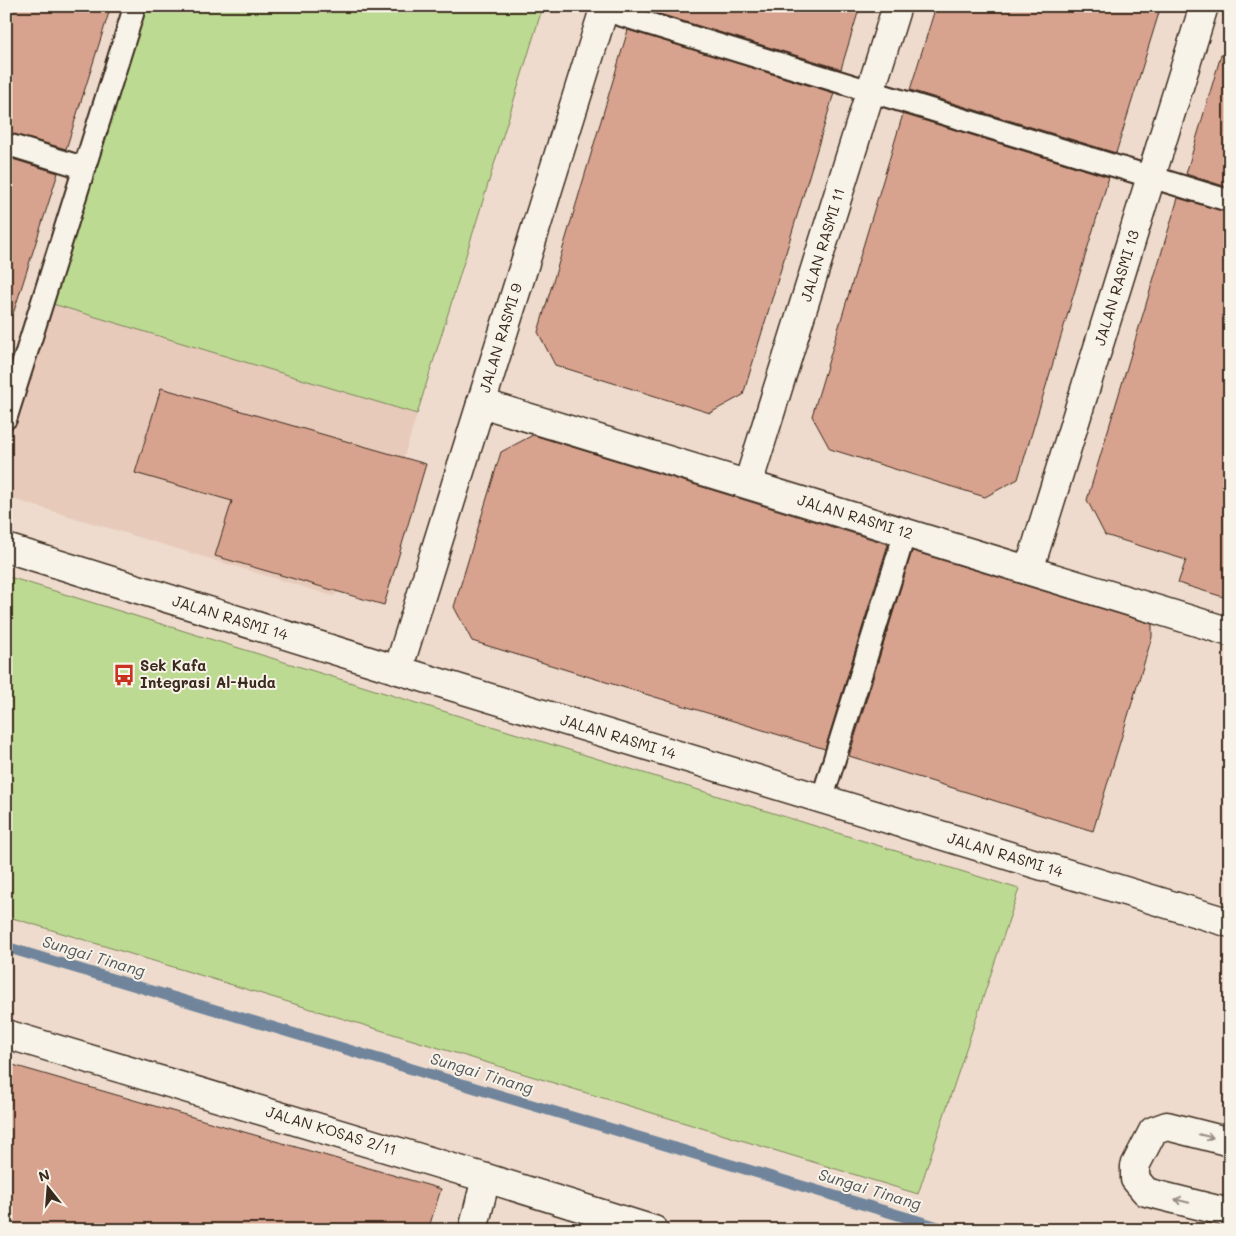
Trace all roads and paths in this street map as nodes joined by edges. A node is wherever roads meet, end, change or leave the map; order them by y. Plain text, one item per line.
1 (135, 6) edge
2 (897, 6) edge
3 (1204, 6) edge
4 (604, 8) edge
5 (871, 92) junction
6 (6, 144) edge
7 (84, 168) junction
8 (1151, 177) junction
9 (1230, 201) edge
10 (481, 403) junction
11 (6, 418) edge
12 (748, 484) junction
13 (905, 533) junction
14 (6, 548) edge
15 (1028, 570) junction
16 (1230, 632) edge
17 (398, 670) junction
18 (822, 800) junction
19 (1228, 916) edge
20 (6, 1034) edge
21 (1230, 1142) edge
22 (486, 1178) junction
23 (1230, 1213) edge
24 (473, 1230) edge
25 (654, 1230) edge

1 - 7 lane
2 - 5 street, JALAN RASMI 11
3 - 8 street, JALAN RASMI 13
4 - 5 lane
4 - 10 street, JALAN RASMI 9
5 - 8 lane
5 - 12 street, JALAN RASMI 11
6 - 7 lane
7 - 11 lane
8 - 9 lane
8 - 15 street, JALAN RASMI 13
10 - 12 street, JALAN RASMI 12
10 - 17 street, JALAN RASMI 9
12 - 13 street, JALAN RASMI 12
13 - 15 street, JALAN RASMI 12
13 - 18 lane
14 - 17 street, JALAN RASMI 14
15 - 16 street, JALAN RASMI 12
17 - 18 street, JALAN RASMI 14
18 - 19 street, JALAN RASMI 14
20 - 22 street, JALAN KOSAS 2/11
23 -> 21 street
22 - 24 street
22 - 25 street, JALAN KOSAS 2/11

